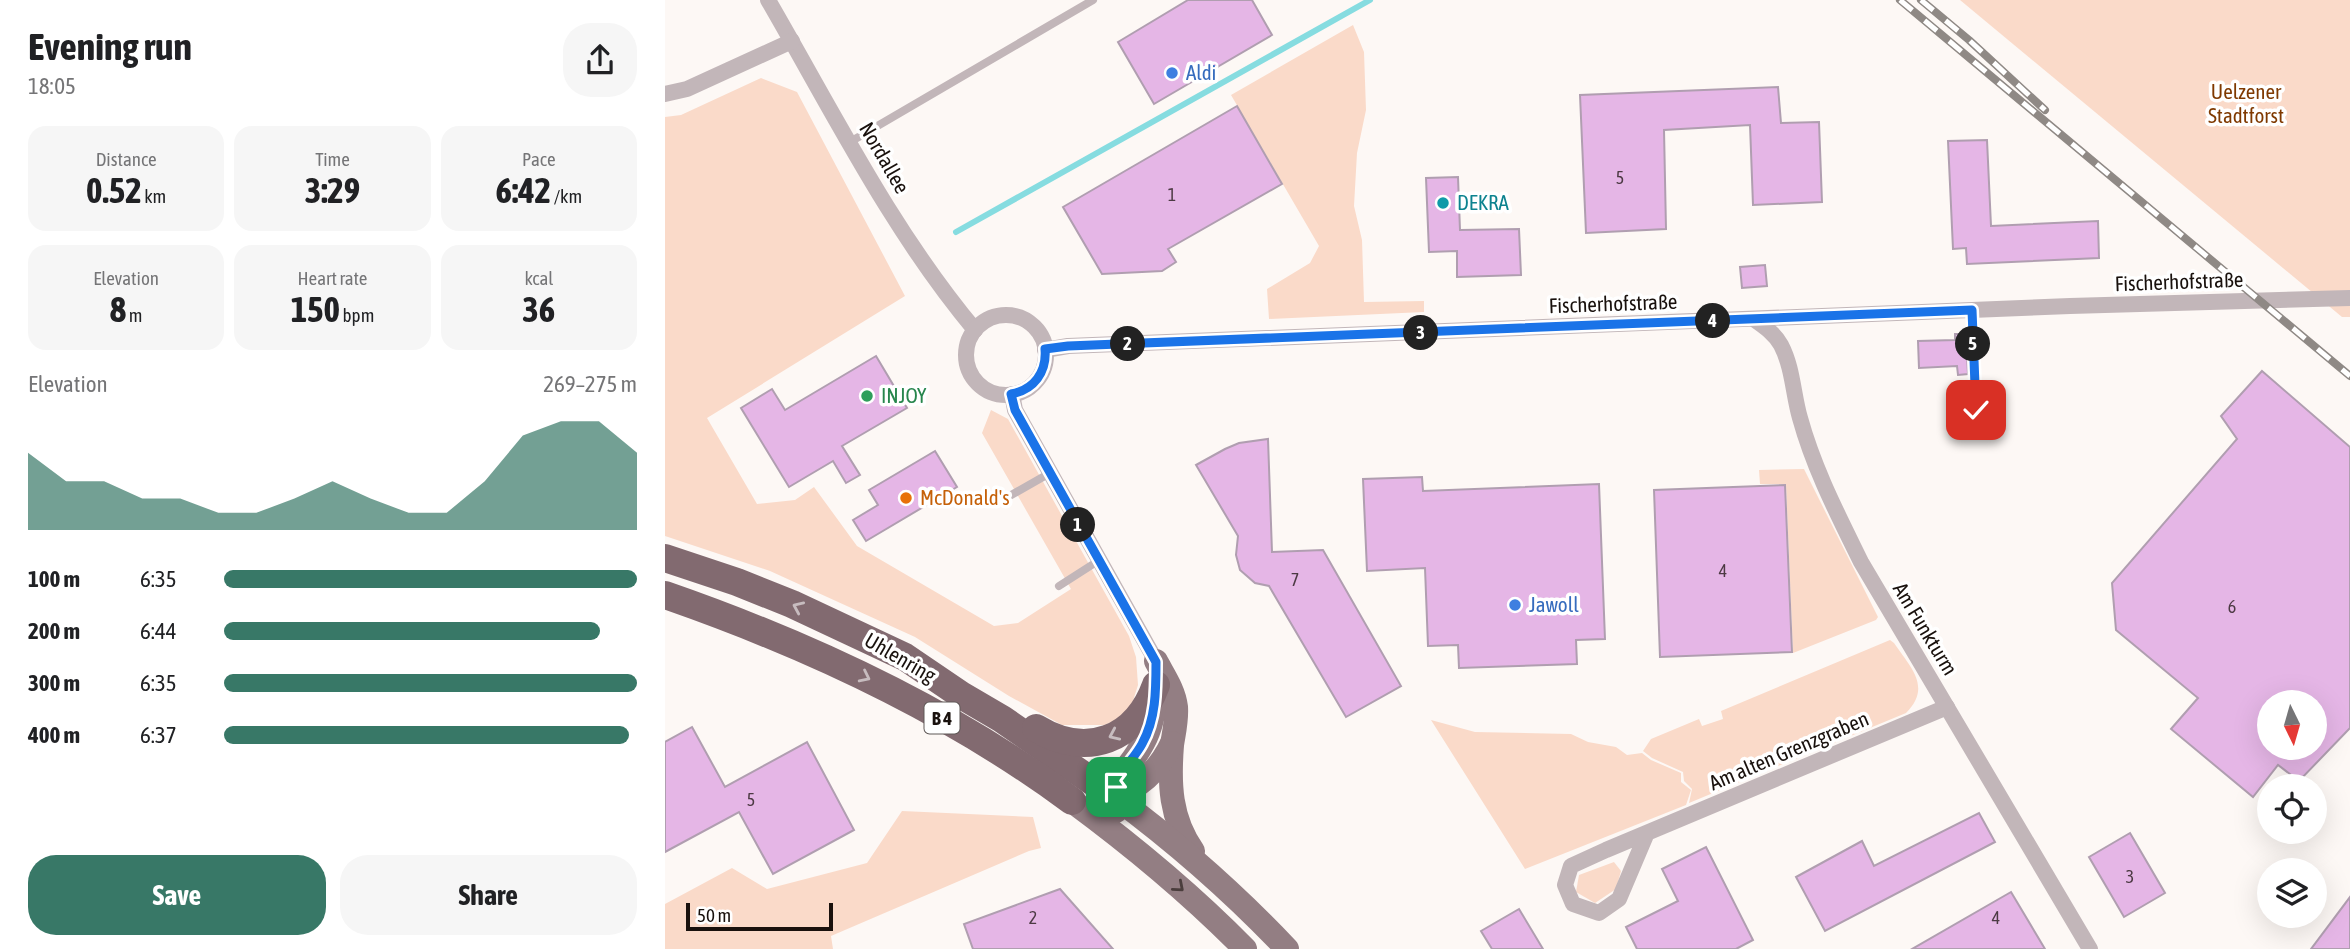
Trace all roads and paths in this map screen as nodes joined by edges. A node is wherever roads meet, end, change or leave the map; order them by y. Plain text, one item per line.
1 (768, 0) edge
2 (1093, 0) edge
3 (792, 41) junction
4 (665, 94) edge
5 (850, 142) junction
6 (2350, 298) edge
7 (1972, 310) junction
8 (1755, 320) junction
9 (975, 331) junction
10 (1045, 349) junction
11 (1011, 394) junction
12 (1976, 410) dead end
13 (1050, 473) junction
14 (1006, 498) dead end
15 (665, 558) edge
16 (1098, 561) junction
17 (1059, 586) dead end
18 (665, 595) edge
19 (905, 657) junction
20 (1156, 673) junction
21 (1947, 708) junction
22 (1173, 743) junction
23 (1115, 797) junction
24 (1072, 801) junction
25 (1647, 833) junction
26 (1127, 843) junction
27 (1205, 869) junction
28 (1245, 949) edge
29 (1287, 949) edge
30 (2091, 949) edge

1 - 3 street, Nordallee
2 - 5 lane
3 - 4 street
3 - 5 street, Nordallee
5 - 9 street, Nordallee
6 - 7 street, Fischerhofstraße
7 - 8 street, Fischerhofstraße
7 - 12 lane
8 - 10 street, Fischerhofstraße
8 - 21 street, Am Funkturm
9 - 10 street
9 - 11 street
10 - 11 street
11 - 13 street
13 - 14 lane
13 - 16 street
19 -> 15 highway, Uhlenring / B 4
16 - 17 lane
16 - 20 street
18 -> 24 highway, Uhlenring / B 4
20 -> 19 highway
19 - 23 highway, Uhlenring / B 4
20 - 22 main road
20 - 23 main road
21 - 25 street, Am alten Grenzgraben
21 - 30 street, Am Funkturm
22 - 23 main road
22 - 27 main road
23 - 24 main road
23 - 26 main road
23 - 27 main road, B 4
24 - 26 main road, B 4
25 - 25 street, Am alten Grenzgraben
26 -> 28 main road, B 4
27 - 29 main road, B 4

